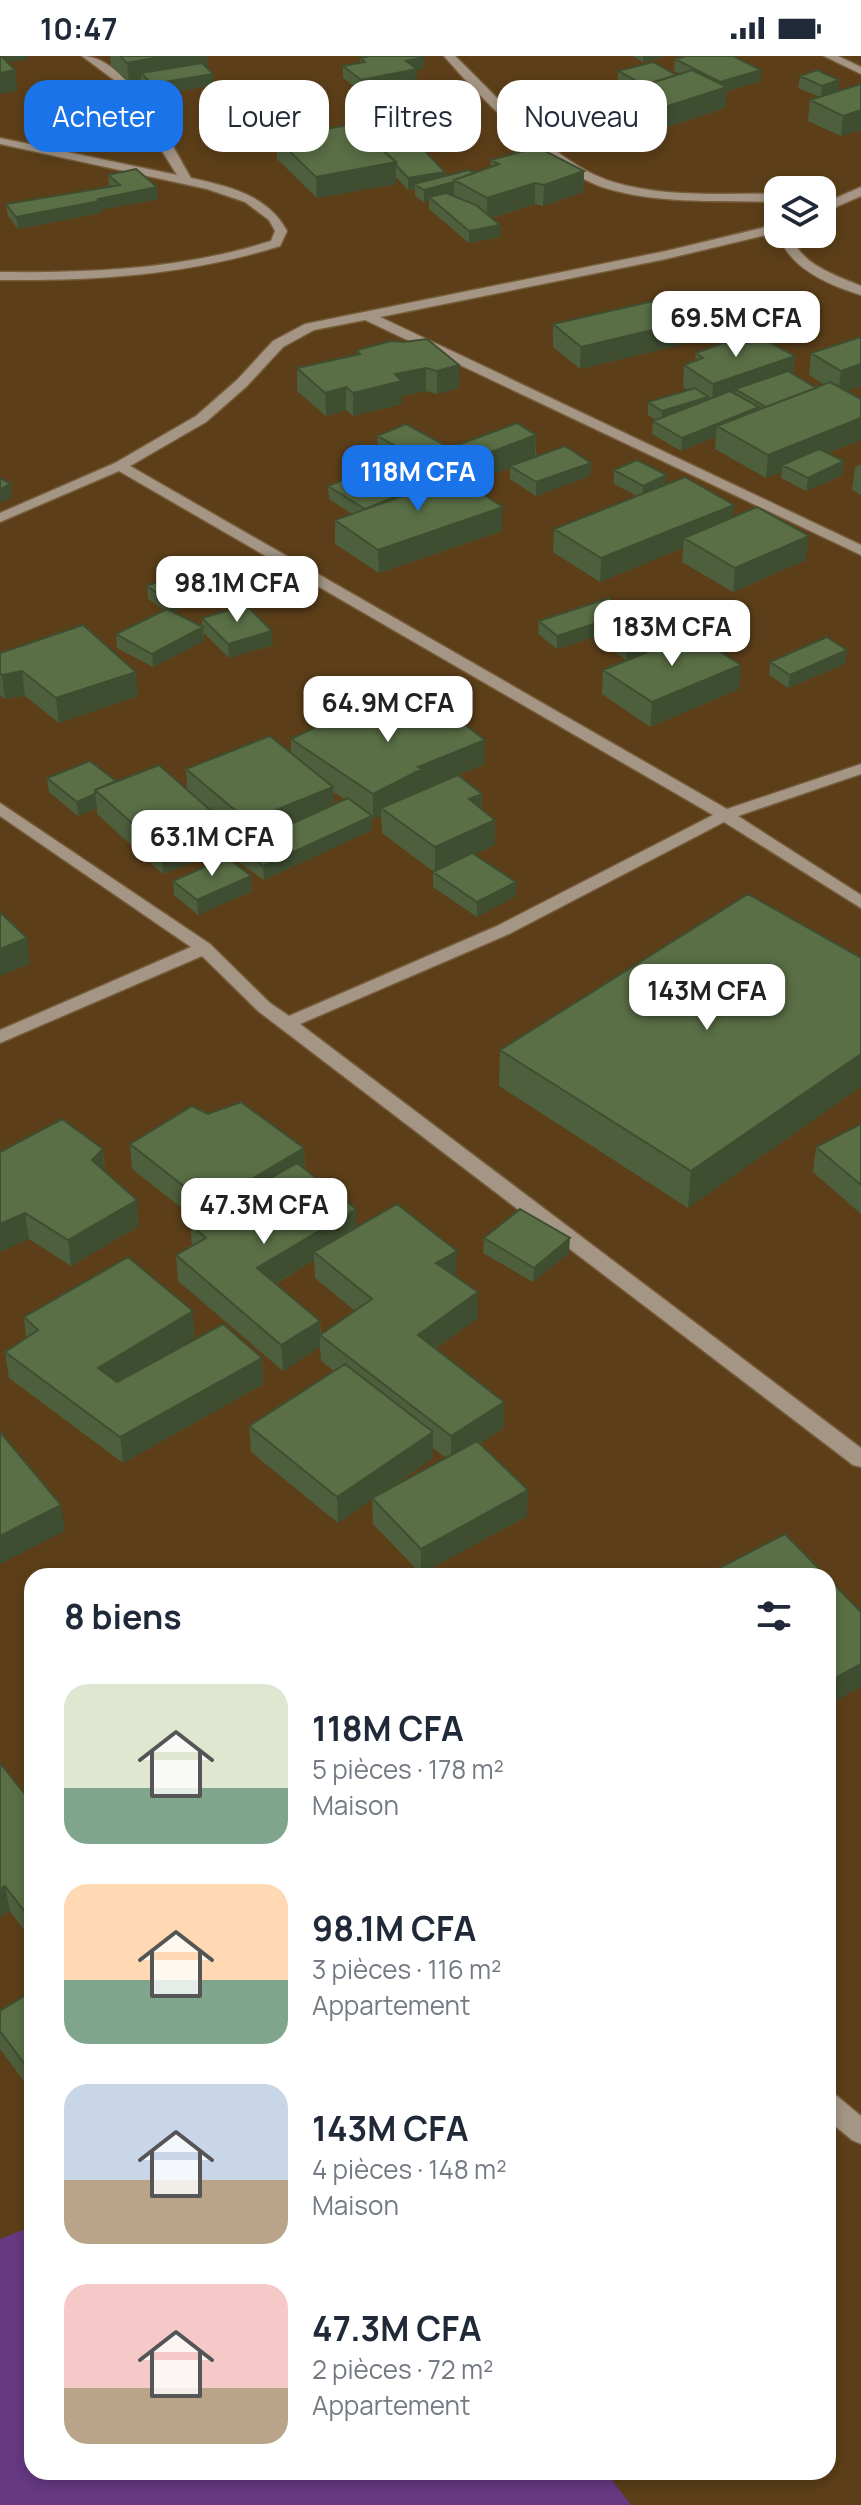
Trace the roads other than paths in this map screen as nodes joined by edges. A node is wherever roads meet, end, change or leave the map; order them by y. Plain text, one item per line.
1 (87, 56) edge
2 (449, 56) edge
3 (829, 56) edge
4 (861, 71) edge
5 (0, 141) edge
6 (185, 178) junction
7 (861, 191) edge
8 (764, 197) edge
9 (837, 202) edge
10 (764, 231) edge
11 (790, 248) edge
12 (0, 276) edge
13 (861, 291) edge
14 (368, 316) junction
15 (120, 466) junction
16 (0, 518) edge
17 (861, 551) edge
18 (861, 769) edge
19 (0, 808) edge
20 (725, 815) junction
21 (861, 903) edge
22 (204, 948) junction
23 (287, 1023) junction
24 (0, 1037) edge
25 (861, 1459) edge
26 (836, 2111) edge
27 (861, 2132) edge

1 - 6 street
2 - 8 street
3 - 4 street
5 - 6 street
6 - 12 street
7 - 9 street
10 - 14 street
11 - 13 street
14 - 15 street
14 - 17 street
15 - 16 street
15 - 20 street
18 - 20 street
19 - 22 street
20 - 21 street
20 - 23 street
22 - 23 street
22 - 24 street
23 - 25 street
26 - 27 street

